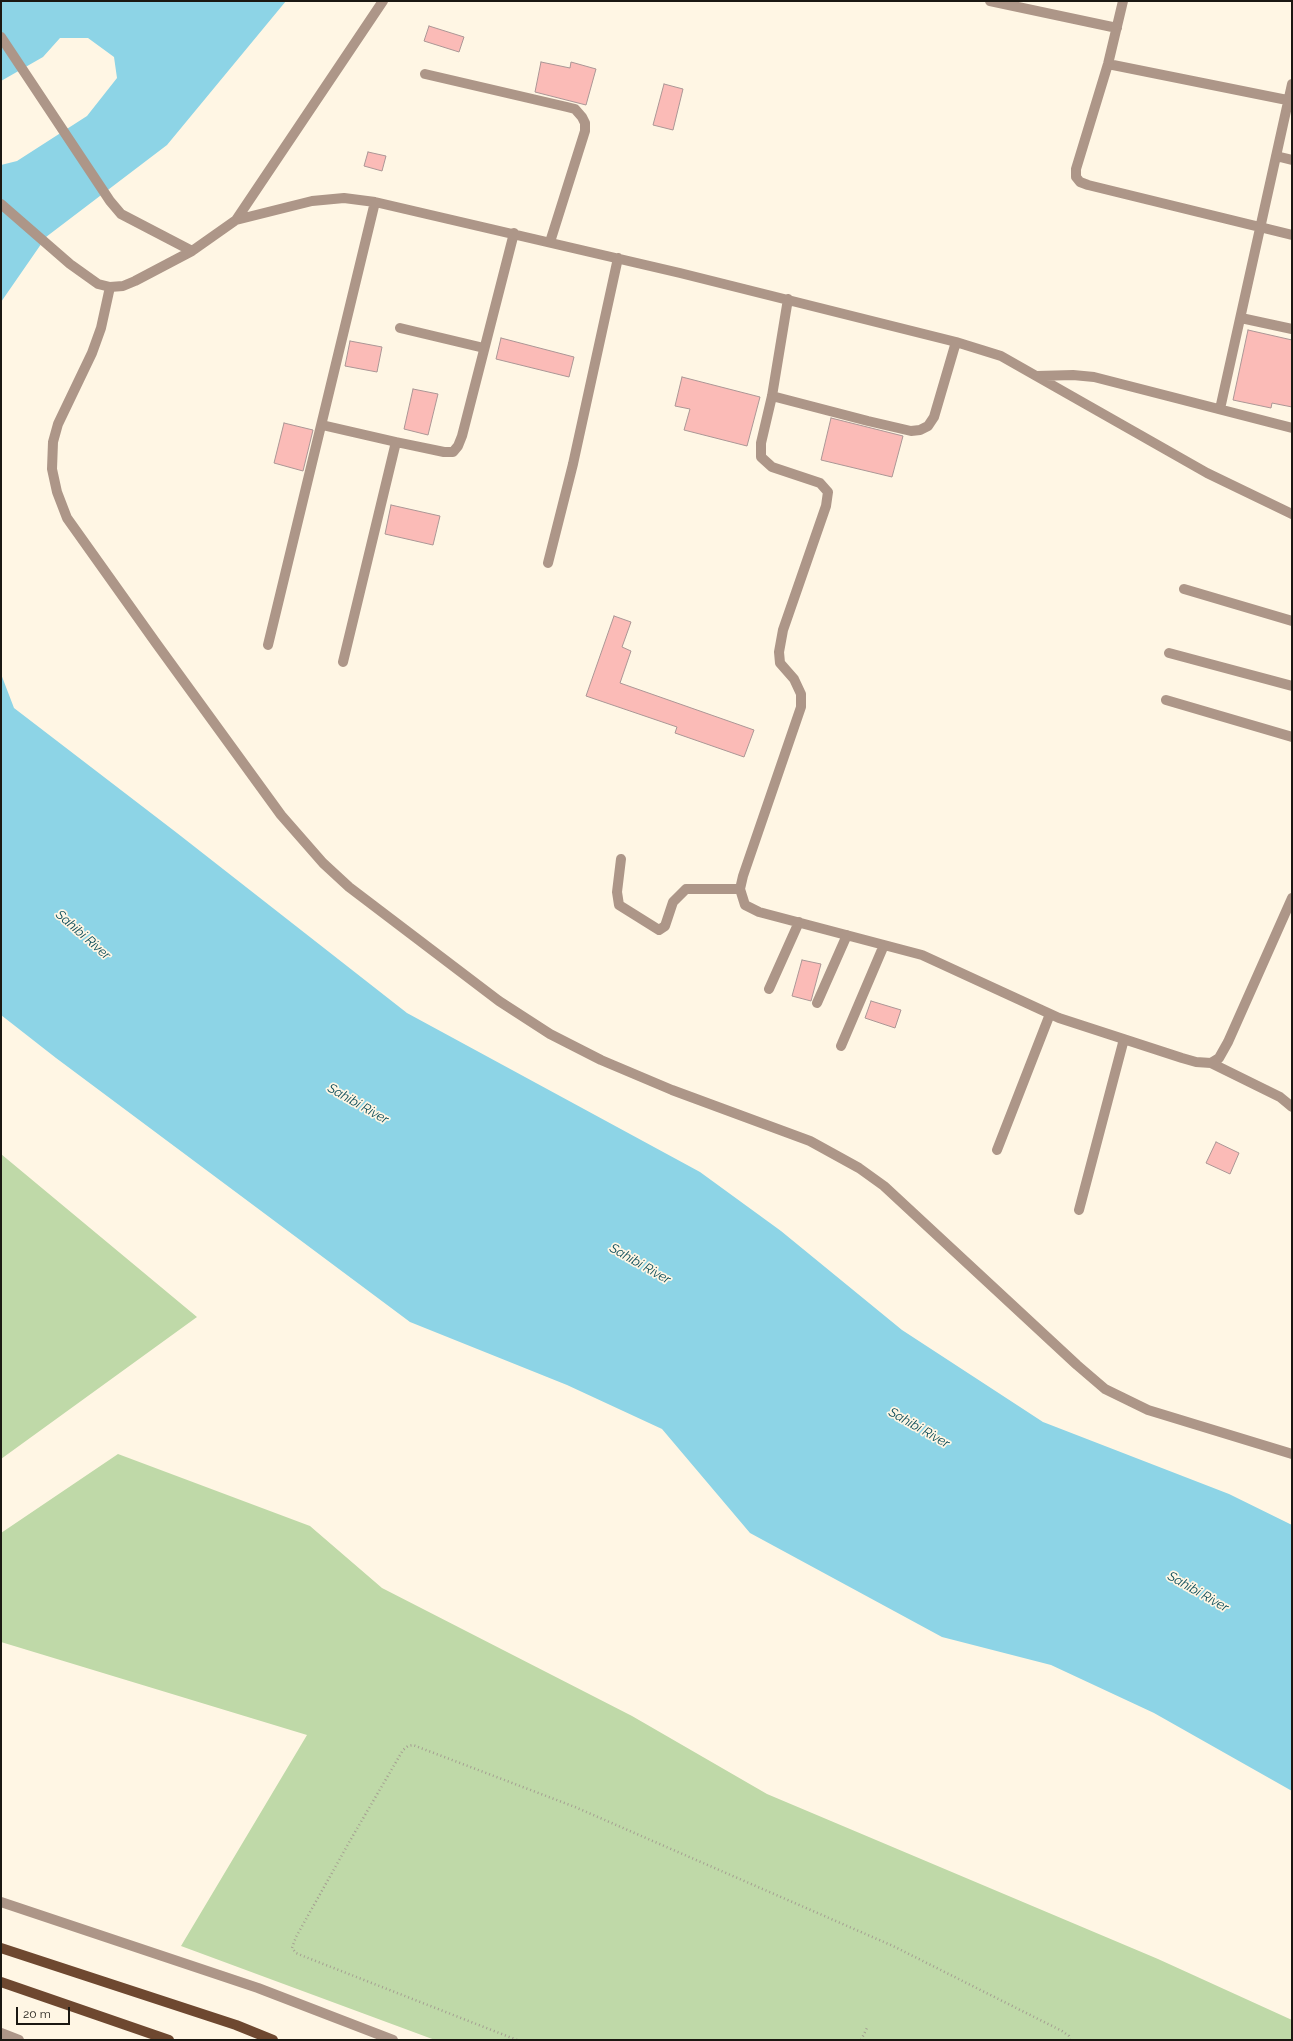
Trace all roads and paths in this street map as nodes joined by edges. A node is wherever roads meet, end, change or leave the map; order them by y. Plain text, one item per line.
1 (383, 1) edge
2 (990, 1) edge
3 (1123, 1) edge
4 (1117, 28) junction
5 (1, 37) edge
6 (1108, 64) junction
7 (426, 74) dead end
8 (1292, 84) edge
9 (1290, 100) edge
10 (1276, 156) junction
11 (1292, 160) edge
12 (375, 202) junction
13 (1, 204) edge
14 (236, 220) junction
15 (1259, 228) junction
16 (514, 233) junction
17 (1292, 235) edge
18 (550, 242) junction
19 (192, 251) junction
20 (618, 258) junction
21 (110, 287) junction
22 (788, 299) junction
23 (1241, 318) junction
24 (400, 328) dead end
25 (1292, 330) edge
26 (956, 342) junction
27 (484, 348) junction
28 (1036, 376) junction
29 (772, 396) junction
30 (1220, 409) junction
31 (322, 425) junction
32 (1292, 428) edge
33 (396, 442) junction
34 (1292, 514) edge
35 (548, 563) dead end
36 (1184, 589) dead end
37 (1292, 621) edge
38 (268, 645) dead end
39 (1169, 653) dead end
40 (343, 662) dead end
41 (1292, 686) edge
42 (1166, 700) dead end
43 (1292, 737) edge
44 (621, 859) dead end
45 (740, 889) junction
46 (1292, 898) edge
47 (799, 922) junction
48 (846, 935) junction
49 (884, 945) junction
50 (770, 989) dead end
51 (817, 1003) dead end
52 (1050, 1014) junction
53 (1124, 1039) junction
54 (841, 1046) dead end
55 (1211, 1063) junction
56 (1292, 1107) edge
57 (997, 1150) dead end
58 (1079, 1210) dead end
59 (1292, 1454) edge
60 (1, 1902) edge
61 (1, 1948) edge
62 (1, 1982) edge
63 (868, 2028) dead end
64 (1, 2034) edge
65 (18, 2040) edge
66 (169, 2040) edge
67 (273, 2040) edge
68 (393, 2040) edge
69 (517, 2040) edge
70 (862, 2040) edge
71 (1070, 2040) edge

1 - 14 street
2 - 4 street
3 - 4 street
4 - 6 street
5 - 19 street
6 - 9 street
6 - 15 street
7 - 18 street
8 - 9 street
9 - 10 street
10 - 11 street
10 - 15 street
12 - 14 street
12 - 16 street
12 - 31 street
13 - 21 street
14 - 19 street
15 - 17 street
15 - 23 street
16 - 18 street
16 - 27 street
18 - 20 street
19 - 21 street
20 - 22 street
20 - 35 street
21 - 59 street
22 - 26 street
22 - 29 street
23 - 25 street
23 - 30 street
24 - 27 street
26 - 28 street
26 - 29 street
27 - 33 street
28 - 30 street
28 - 34 street
29 - 45 street
30 - 32 street
31 - 33 street
31 - 38 street
33 - 40 street
36 - 37 street
39 - 41 street
42 - 43 street
44 - 45 street
45 - 47 street
46 - 55 street
47 - 48 street
47 - 50 street
48 - 49 street
48 - 51 street
49 - 52 street
49 - 54 street
52 - 53 street
52 - 57 street
53 - 55 street
53 - 58 street
55 - 56 street
60 - 68 street
61 - 67 main road
62 - 66 main road
63 - 70 path
64 - 65 street
69 - 71 path

